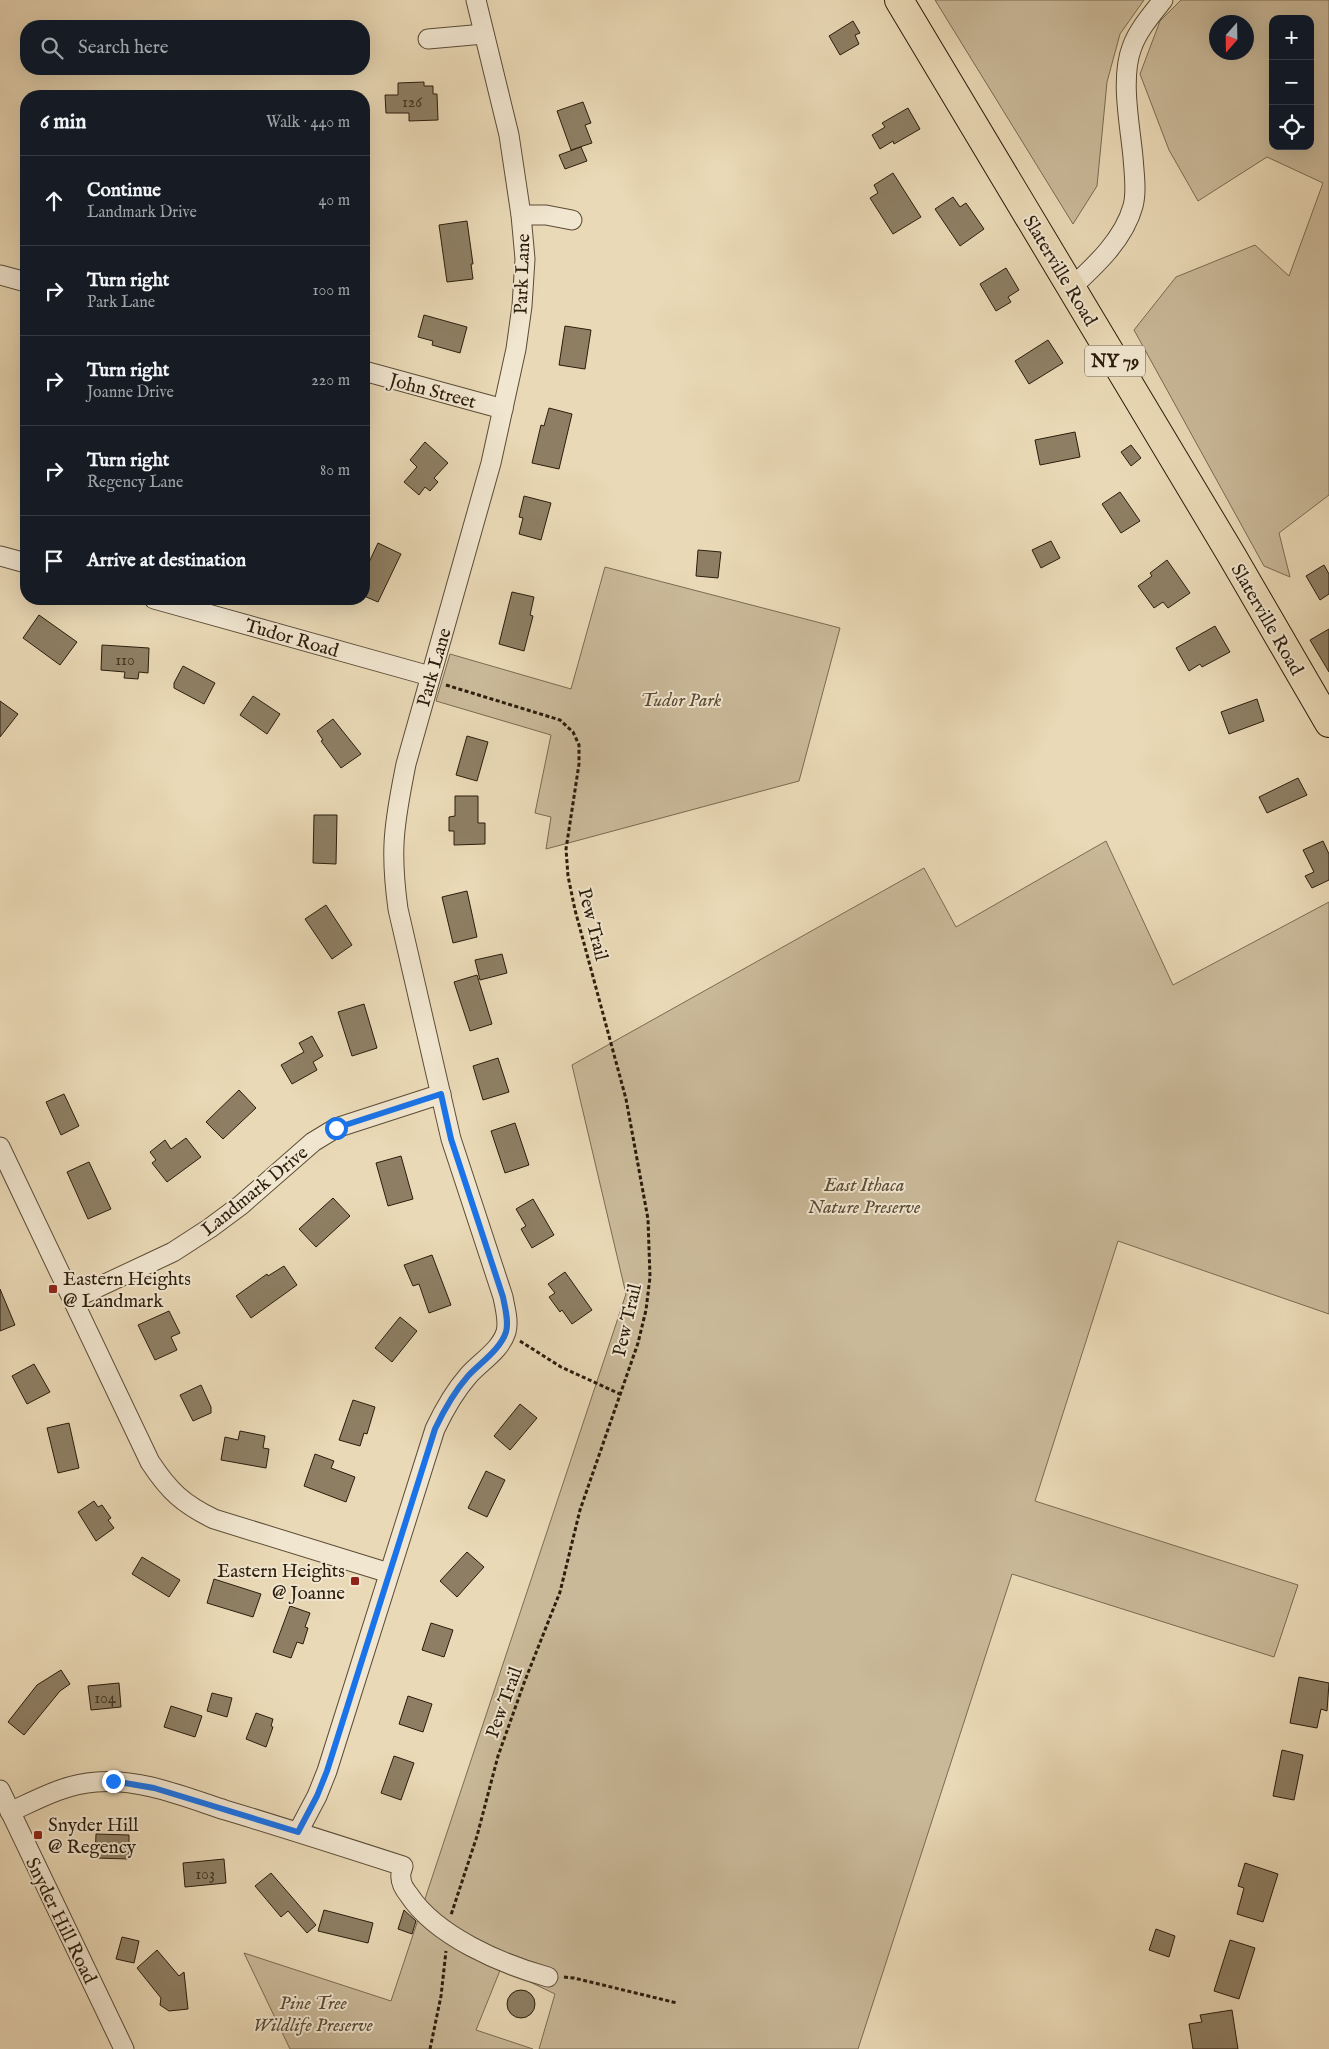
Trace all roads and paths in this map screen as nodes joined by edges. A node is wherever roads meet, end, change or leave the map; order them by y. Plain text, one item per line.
1 (476, 0) edge
2 (899, 0) edge
3 (1163, 0) edge
4 (484, 34) junction
5 (428, 39) dead end
6 (522, 215) junction
7 (572, 220) dead end
8 (0, 275) edge
9 (20, 280) edge
10 (1072, 287) junction
11 (370, 373) edge
12 (503, 409) junction
13 (0, 556) edge
14 (20, 561) edge
15 (176, 605) edge
16 (430, 676) junction
17 (1329, 722) edge
18 (441, 1094) junction
19 (0, 1147) edge
20 (73, 1300) junction
21 (506, 1332) junction
22 (620, 1394) junction
23 (389, 1573) junction
24 (0, 1790) edge
25 (10, 1812) junction
26 (298, 1832) junction
27 (448, 1933) junction
28 (548, 1977) joint
29 (677, 2003) dead end
30 (124, 2049) edge
31 (430, 2049) edge

1 - 4 street, Park Lane
2 - 10 highway, Slaterville Road / NY 79
3 - 10 street
4 - 5 street
4 - 6 street, Park Lane
6 - 7 street
6 - 12 street, Park Lane
8 - 9 street
10 - 17 highway, Slaterville Road / NY 79
11 - 12 street, John Street
12 - 16 street, Park Lane
13 - 14 street
15 - 16 street, Tudor Road
16 - 18 street, Park Lane
16 - 22 path, Pew Trail
18 - 20 street, Landmark Drive
18 - 21 street, Park Lane
19 - 20 street
20 - 23 street
21 - 22 path
21 - 23 street
22 - 27 path, Pew Trail
23 - 26 street
24 - 25 street, Snyder Hill Road
25 - 26 street
25 - 30 street, Snyder Hill Road
26 - 27 street
27 - 28 street
27 - 31 path, Pew Trail
28 - 29 path

